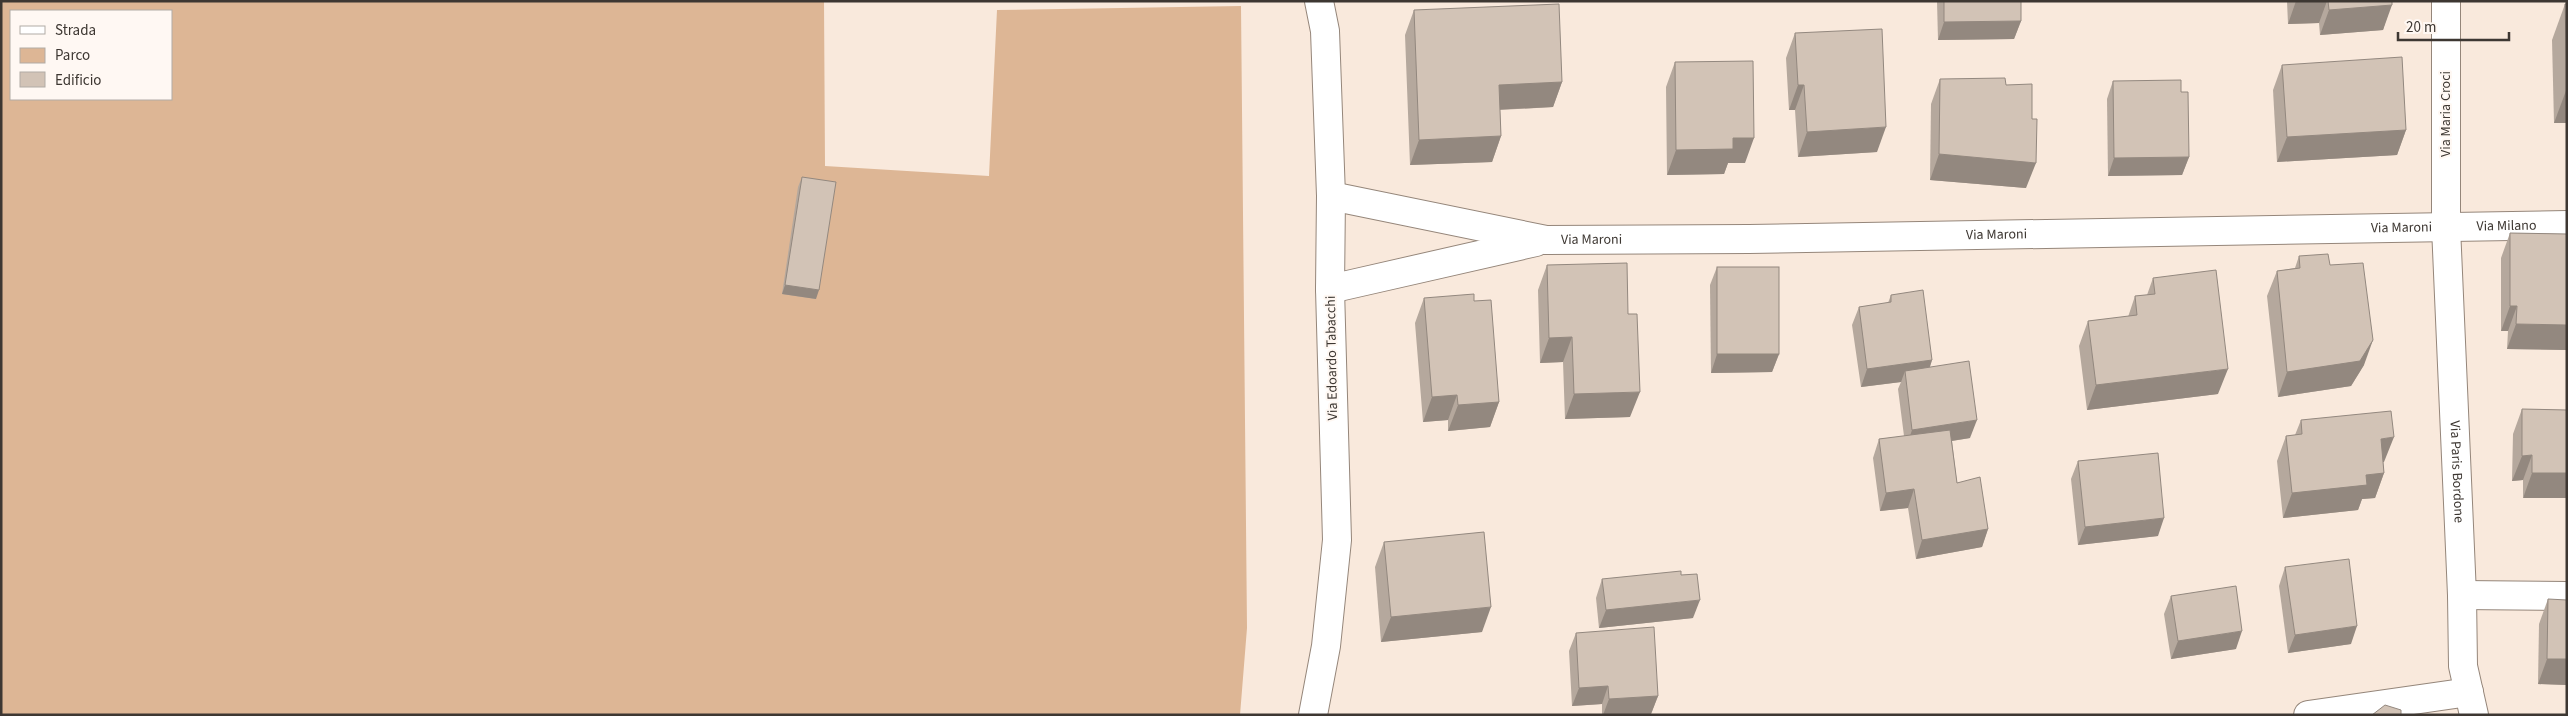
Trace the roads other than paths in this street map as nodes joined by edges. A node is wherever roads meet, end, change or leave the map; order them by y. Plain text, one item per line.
1 (1319, 1) edge
2 (2446, 1) edge
3 (1331, 196) junction
4 (2567, 224) edge
5 (2446, 228) junction
6 (1546, 240) junction
7 (1330, 289) junction
8 (2462, 595) junction
9 (2567, 596) edge
10 (2472, 703) edge
11 (1313, 715) edge
12 (2308, 715) edge

1 - 3 street, Via Edoardo Tabacchi
2 - 5 street, Via Maria Croci
3 - 6 street, Via Maroni
3 - 7 street, Via Edoardo Tabacchi
4 - 5 street, Via Milano
5 - 6 street, Via Maroni
5 - 8 street, Via Paris Bordone
6 - 7 street, Via Maroni
7 - 11 street, Via Edoardo Tabacchi
8 - 9 street
8 - 10 street, Via Paris Bordone
10 - 12 street

